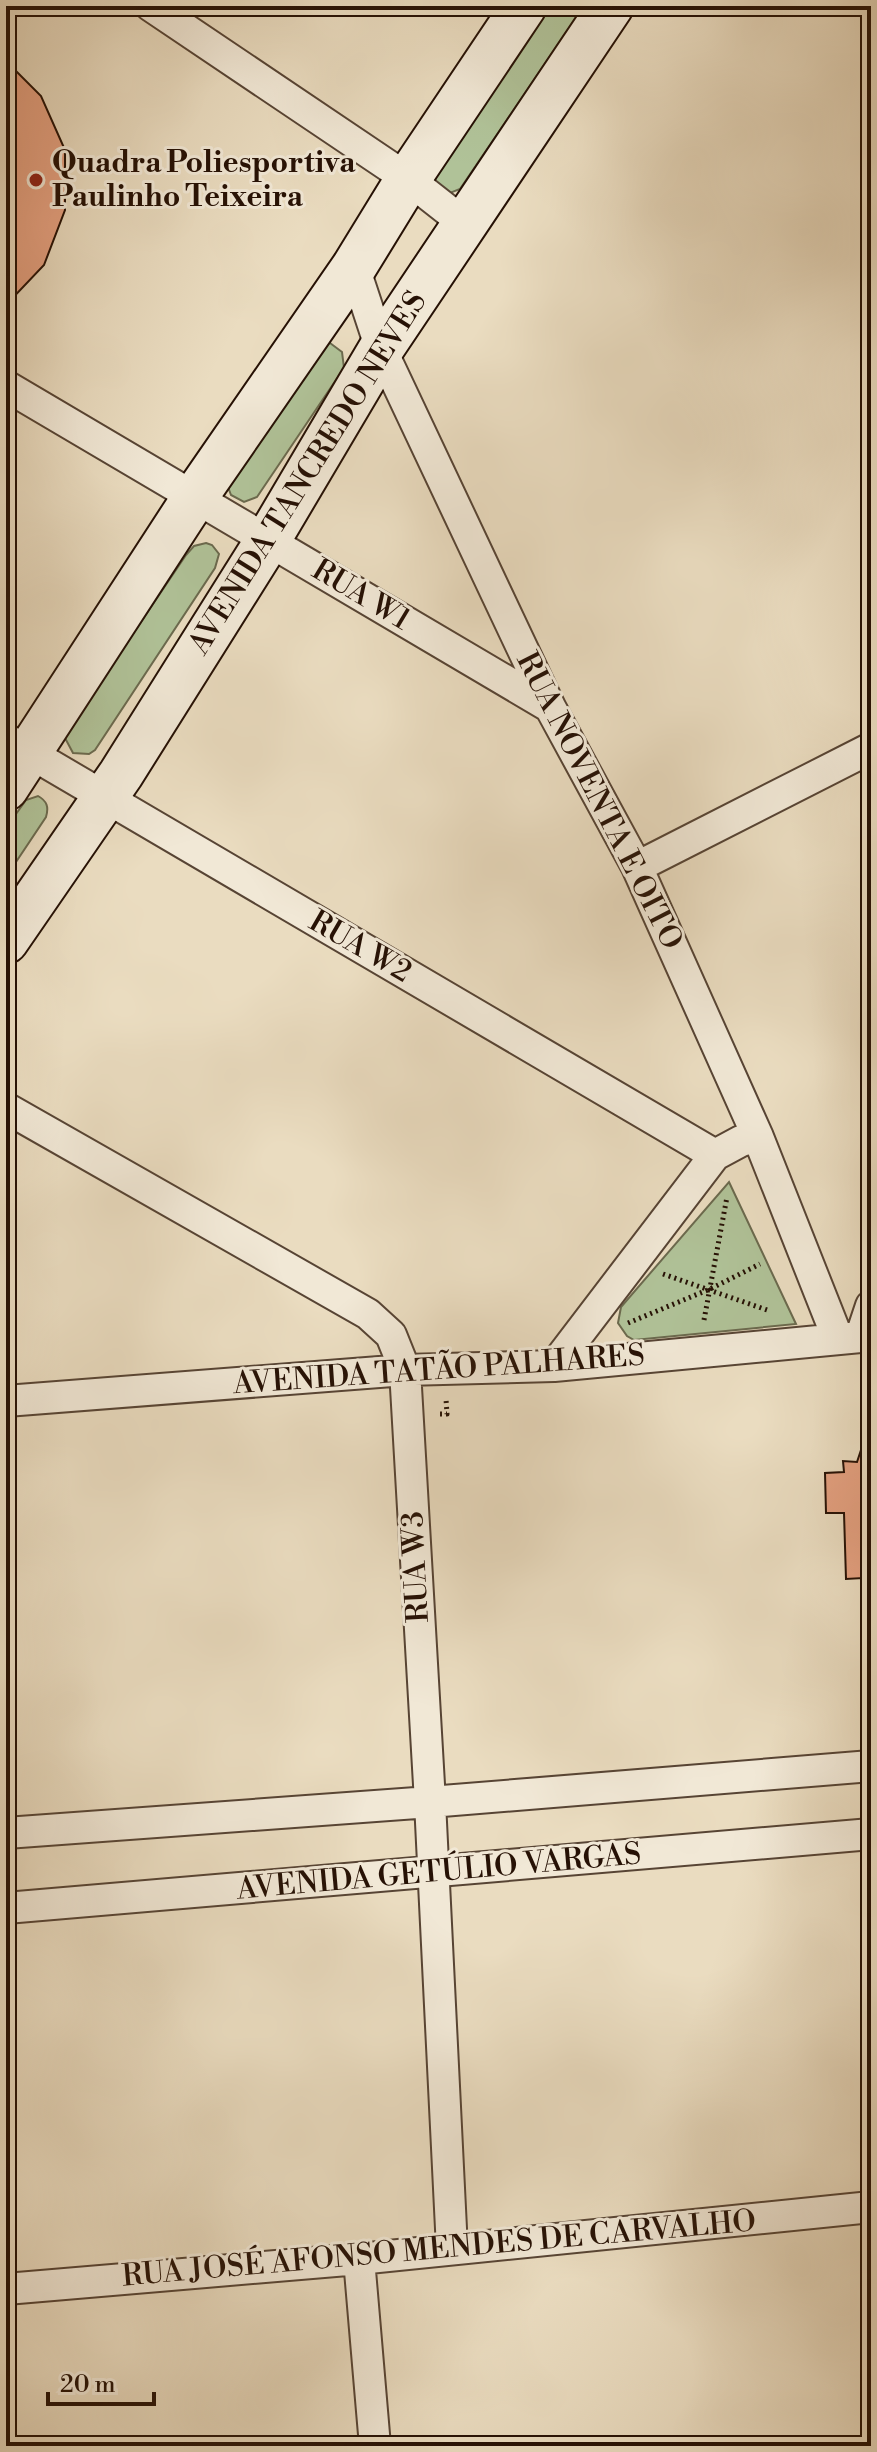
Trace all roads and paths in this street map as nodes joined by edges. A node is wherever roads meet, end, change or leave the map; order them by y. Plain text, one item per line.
1 (151, 6) edge
2 (524, 6) edge
3 (611, 6) edge
4 (408, 179) junction
5 (464, 223) junction
6 (354, 267) junction
7 (381, 349) junction
8 (6, 386) edge
9 (195, 497) junction
10 (268, 540) junction
11 (550, 707) junction
12 (18, 746) edge
13 (871, 748) edge
14 (6, 788) edge
15 (105, 798) junction
16 (637, 867) junction
17 (6, 941) edge
18 (6, 1108) edge
19 (758, 1137) junction
20 (715, 1155) junction
21 (728, 1193) dead end
22 (760, 1264) dead end
23 (658, 1272) dead end
24 (710, 1289) junction
25 (871, 1306) edge
26 (772, 1312) dead end
27 (624, 1325) dead end
28 (703, 1325) dead end
29 (857, 1337) edge
30 (554, 1366) junction
31 (405, 1370) junction
32 (6, 1401) edge
33 (871, 1766) edge
34 (430, 1802) junction
35 (6, 1833) edge
36 (871, 1834) edge
37 (433, 1873) junction
38 (6, 1908) edge
39 (871, 2207) edge
40 (452, 2249) junction
41 (359, 2259) junction
42 (6, 2289) edge
43 (375, 2446) edge

1 - 4 street
2 - 4 street
3 - 5 street, AVENIDA TANCREDO NEVES
4 - 5 street
4 - 6 street
5 - 7 street, AVENIDA TANCREDO NEVES
6 - 7 street, RUA NOVENTA E OITO
6 - 9 street
7 - 10 street, AVENIDA TANCREDO NEVES
7 - 11 street, RUA NOVENTA E OITO
8 - 9 street, RUA W1
9 - 10 street, RUA W1
9 - 12 street
10 - 11 street, RUA W1
10 - 15 street, AVENIDA TANCREDO NEVES
11 - 16 street, RUA NOVENTA E OITO
12 - 14 street
12 - 15 street, RUA W2
13 - 16 street
15 - 17 street, AVENIDA TANCREDO NEVES
15 - 20 street, RUA W2
16 - 19 street, RUA NOVENTA E OITO
18 - 31 street, RUA W3
19 - 20 street
19 - 29 street, RUA NOVENTA E OITO
20 - 30 street
21 - 24 path
22 - 24 path
23 - 24 path
24 - 26 path
24 - 27 path
24 - 28 path
25 - 29 street
29 - 30 street, AVENIDA TATÃO PALHARES
30 - 31 street, AVENIDA TATÃO PALHARES
31 - 32 street, AVENIDA TATÃO PALHARES
31 - 34 street, RUA W3
33 - 34 street
34 - 35 street
34 - 37 street, RUA W3
36 - 37 street, AVENIDA GETÚLIO VARGAS
37 - 38 street, AVENIDA GETÚLIO VARGAS
37 - 40 street, RUA W3
39 - 40 street, RUA JOSÉ AFONSO MENDES DE CARVALHO
40 - 41 street, RUA JOSÉ AFONSO MENDES DE CARVALHO
41 - 42 street, RUA JOSÉ AFONSO MENDES DE CARVALHO
41 - 43 street

